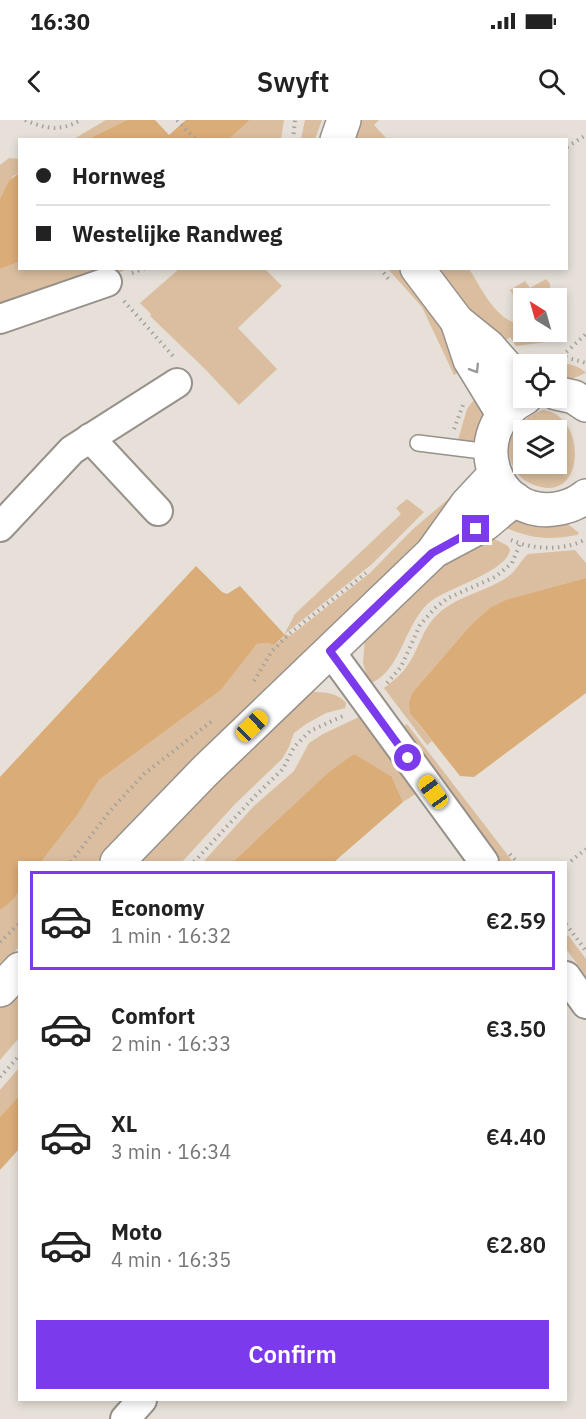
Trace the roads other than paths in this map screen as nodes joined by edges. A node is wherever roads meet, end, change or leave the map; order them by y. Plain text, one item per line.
1 (344, 120) edge
2 (338, 138) edge
3 (406, 277) edge
4 (107, 282) road end
5 (0, 319) edge
6 (457, 321) junction
7 (513, 364) edge
8 (177, 383) road end
9 (513, 405) edge
10 (513, 407) edge
11 (90, 438) junction
12 (418, 442) dead end
13 (492, 463) junction
14 (515, 499) junction
15 (580, 510) edge
16 (158, 511) dead end
17 (0, 527) edge
18 (432, 553) junction
19 (330, 651) junction
20 (118, 861) edge
21 (483, 861) edge
22 (18, 971) edge
23 (0, 990) edge
24 (141, 1401) edge
25 (125, 1419) edge

1 - 2 street
3 - 6 street
4 - 5 street
6 - 7 street
6 -> 9 street
8 - 11 street
10 - 13 street
11 - 16 street
11 - 17 street
12 - 13 lane
13 - 14 street
13 - 18 street
14 - 15 street
14 - 18 street
18 - 19 street
19 - 20 street
19 - 21 street
22 - 23 street
24 - 25 street

